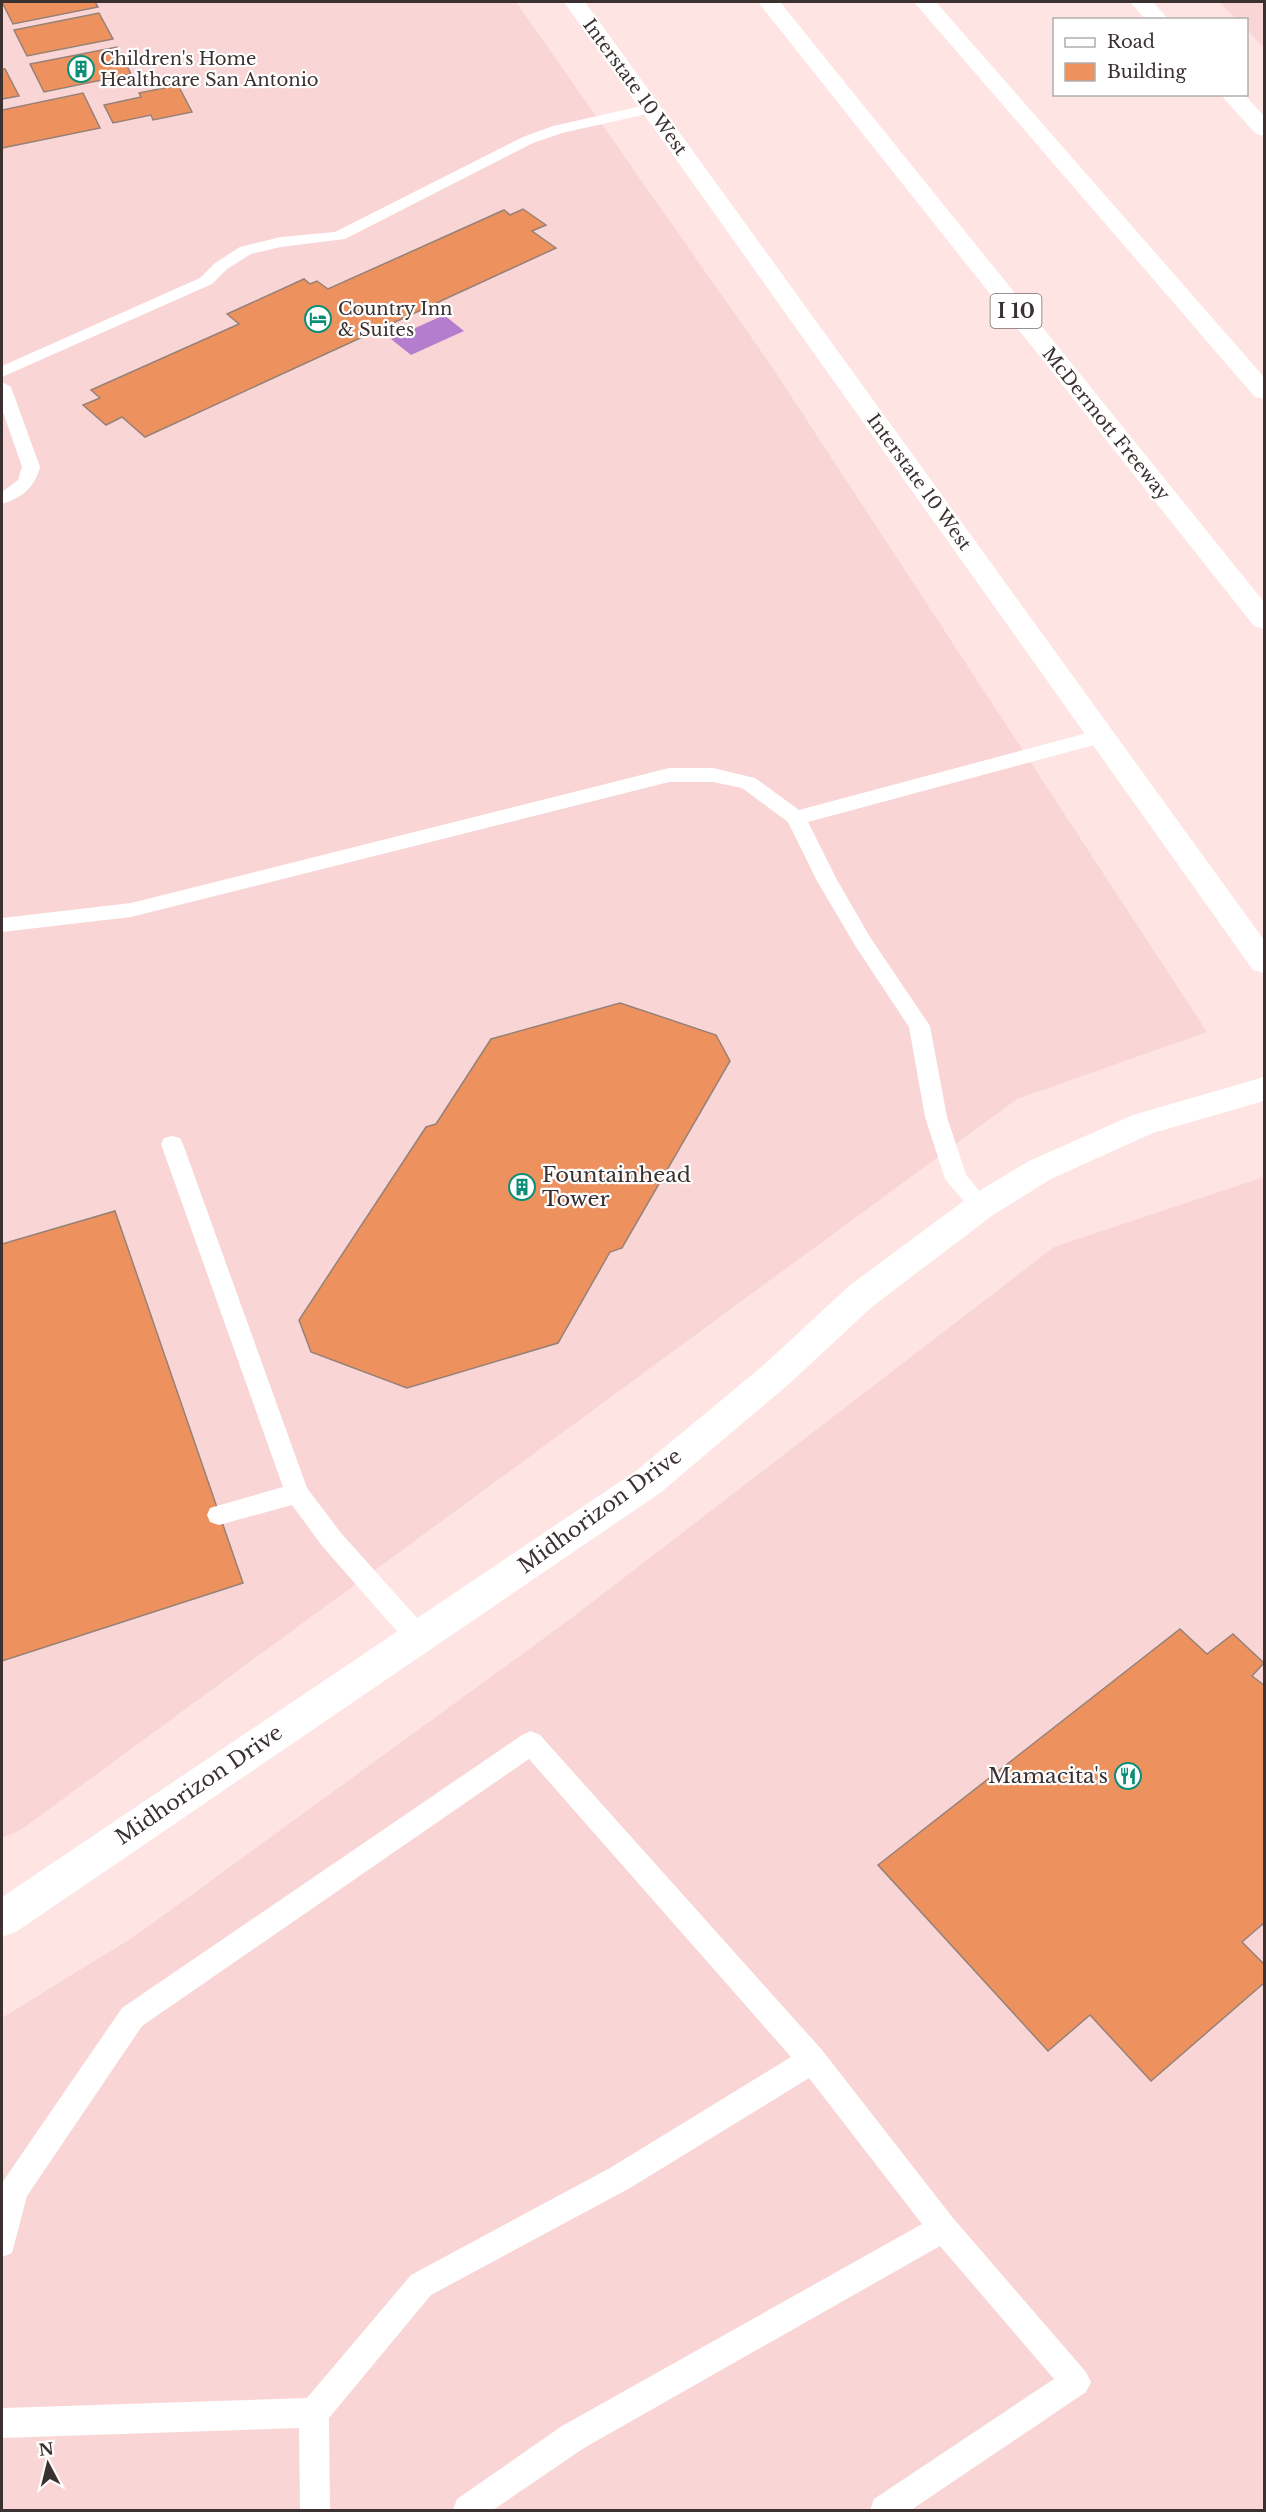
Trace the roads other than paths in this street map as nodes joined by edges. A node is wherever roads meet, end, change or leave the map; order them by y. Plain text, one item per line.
1 (574, 2) edge
2 (769, 2) edge
3 (925, 2) edge
4 (1141, 2) edge
5 (1157, 18) edge
6 (1233, 96) edge
7 (651, 109) junction
8 (1264, 129) edge
9 (2, 372) edge
10 (2, 387) edge
11 (1264, 392) edge
12 (2, 498) edge
13 (1264, 620) edge
14 (1102, 736) junction
15 (796, 818) junction
16 (2, 925) edge
17 (1264, 962) edge
18 (1264, 1089) edge
19 (172, 1144) dead end
20 (981, 1206) junction
21 (297, 1493) junction
22 (219, 1515) dead end
23 (418, 1638) junction
24 (2, 1919) edge
25 (812, 2060) junction
26 (943, 2228) junction
27 (2, 2243) edge
28 (314, 2413) junction
29 (2, 2423) edge
30 (315, 2511) edge
31 (468, 2511) edge
32 (885, 2511) edge

1 - 7 main road, Interstate 10 West
2 - 13 main road, McDermott Freeway / I 10
3 - 11 main road
4 - 5 main road
6 - 8 main road
7 - 9 lane
7 - 14 main road, Interstate 10 West
10 - 12 lane
14 - 15 lane
14 - 17 main road, Interstate 10 West
15 - 16 lane
15 - 20 lane
18 - 20 main road, Midhorizon Drive
19 - 21 lane
20 - 23 main road, Midhorizon Drive
21 - 22 lane
21 - 23 lane
23 - 24 main road, Midhorizon Drive
25 - 26 lane
25 - 27 lane
25 - 28 lane
26 - 31 lane
26 - 32 lane
28 - 29 lane
28 - 30 lane

